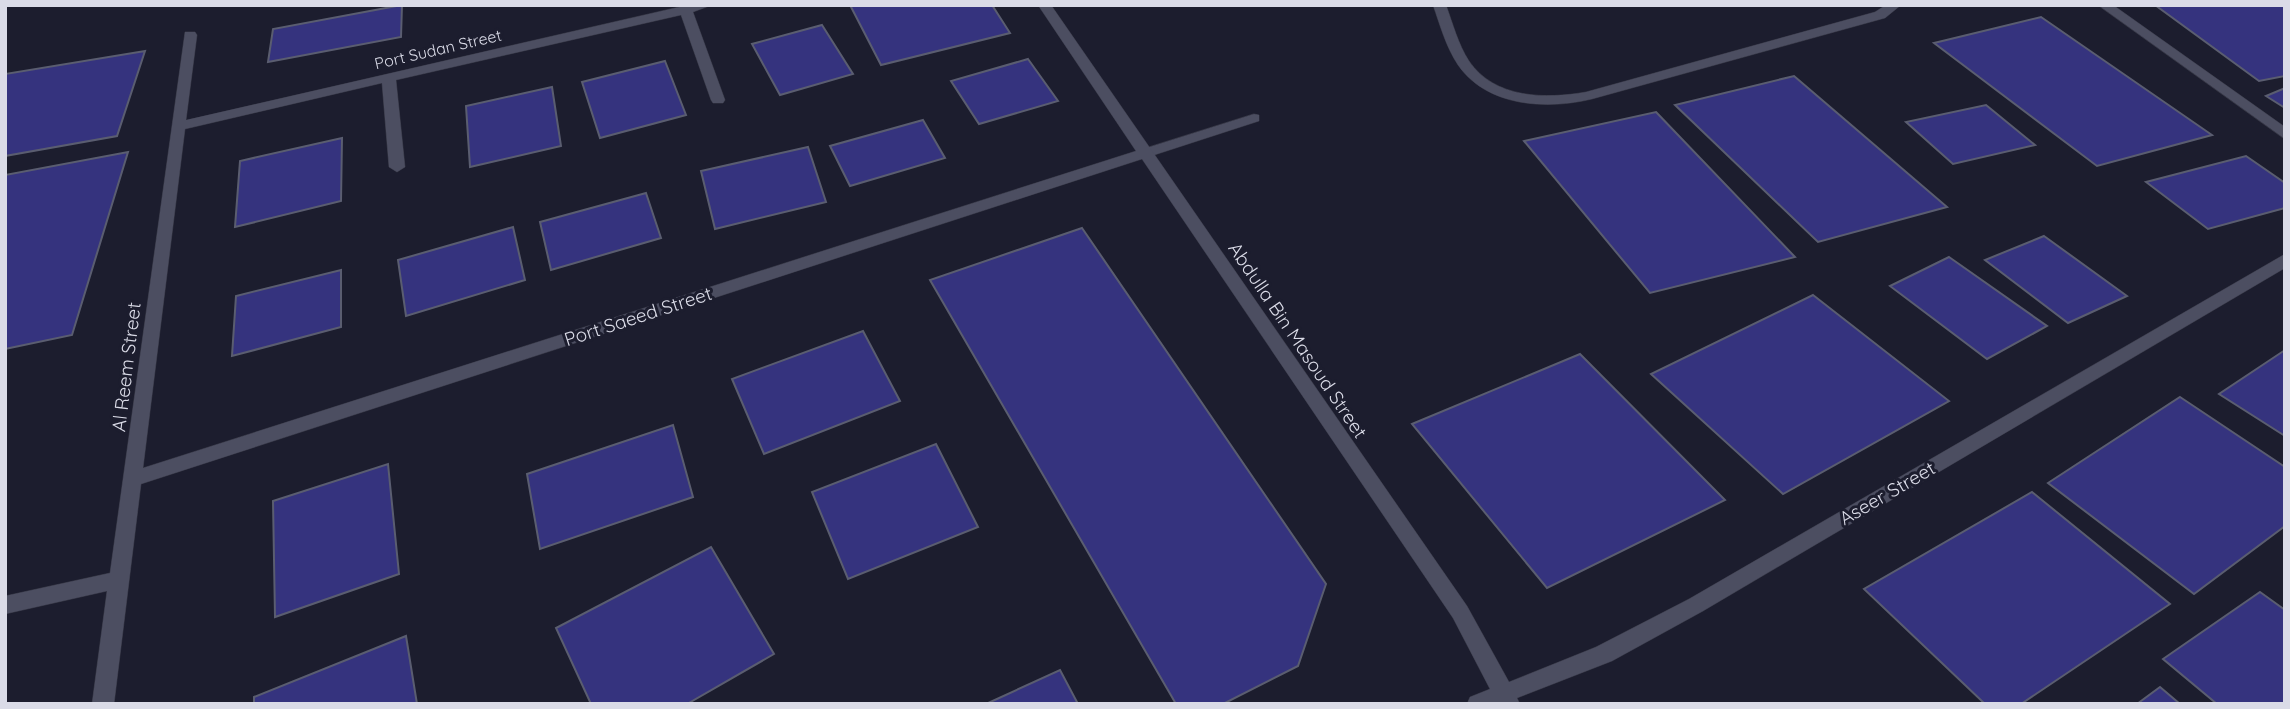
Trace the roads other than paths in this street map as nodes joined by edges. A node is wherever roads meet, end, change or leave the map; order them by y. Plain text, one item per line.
1 (706, 5) edge
2 (1044, 5) edge
3 (1439, 5) edge
4 (1895, 5) edge
5 (2104, 5) edge
6 (686, 10) junction
7 (190, 35) dead end
8 (389, 78) junction
9 (718, 100) dead end
10 (1254, 118) dead end
11 (178, 126) junction
12 (2285, 134) edge
13 (1144, 153) junction
14 (397, 167) dead end
15 (2285, 260) edge
16 (132, 479) junction
17 (119, 580) junction
18 (5, 605) edge
19 (1507, 700) edge
20 (103, 704) edge
21 (1478, 704) edge

1 - 6 street, Port Sudan Street
2 - 13 street, Abdulla Bin Masoud Street
3 - 4 street
5 - 12 street
6 - 8 street, Port Sudan Street
6 - 9 street
7 - 11 street, Al Reem Street
8 - 11 street, Port Sudan Street
8 - 14 street
10 - 13 street, Port Saeed Street
11 - 16 street, Al Reem Street
13 - 16 street, Port Saeed Street
13 - 19 street, Abdulla Bin Masoud Street
15 - 19 street, Aseer Street
16 - 17 street, Al Reem Street
17 - 18 street
17 - 20 street, Al Reem Street
19 - 21 street, Aseer Street

